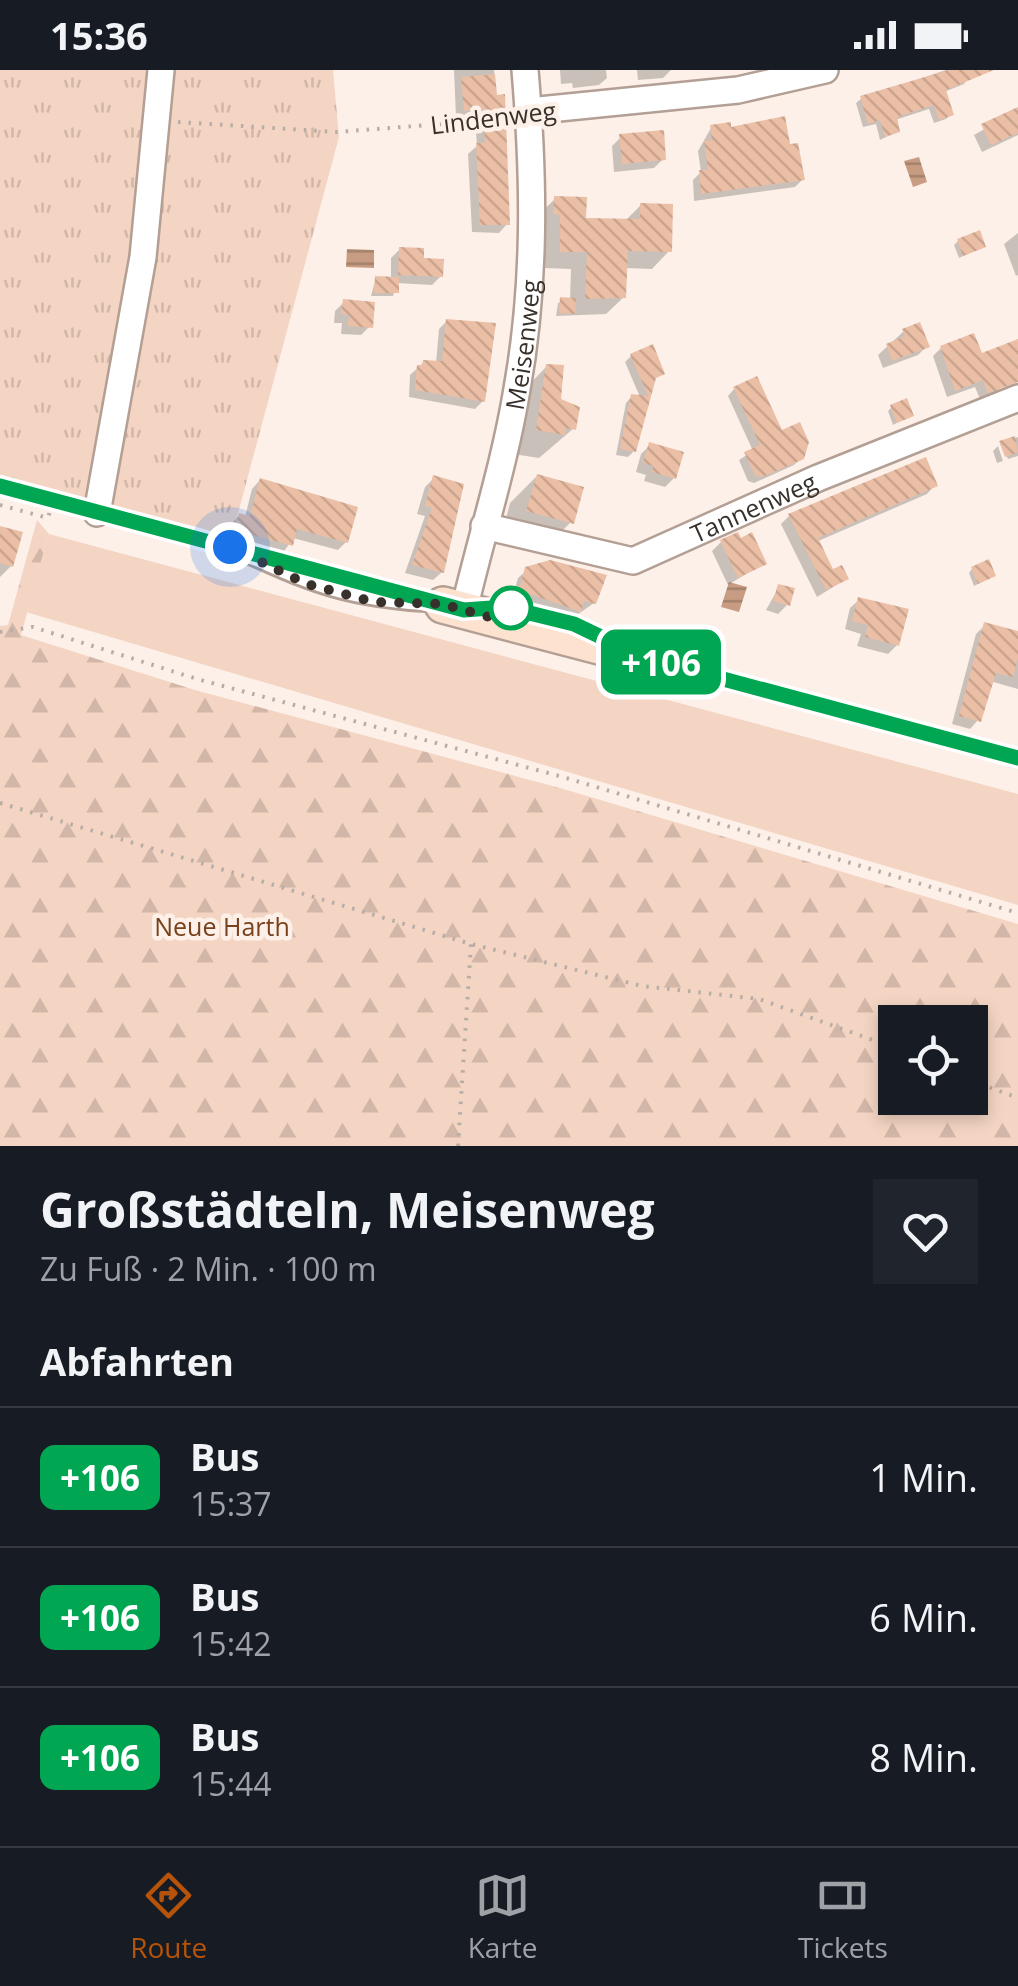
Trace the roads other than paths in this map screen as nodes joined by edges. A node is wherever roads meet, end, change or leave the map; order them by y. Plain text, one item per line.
1 (161, 70) edge
2 (525, 70) edge
3 (825, 70) edge
4 (529, 111) junction
5 (1018, 398) edge
6 (97, 513) dead end
7 (484, 526) junction
8 (230, 547) dead end
9 (453, 608) junction
10 (645, 658) dead end

1 - 6 street
2 - 4 street, Meisenweg
3 - 4 street, Lindenweg
4 - 7 street, Meisenweg
5 - 7 street, Tannenweg
7 - 9 street, Meisenweg
8 - 9 lane
9 - 10 main road

